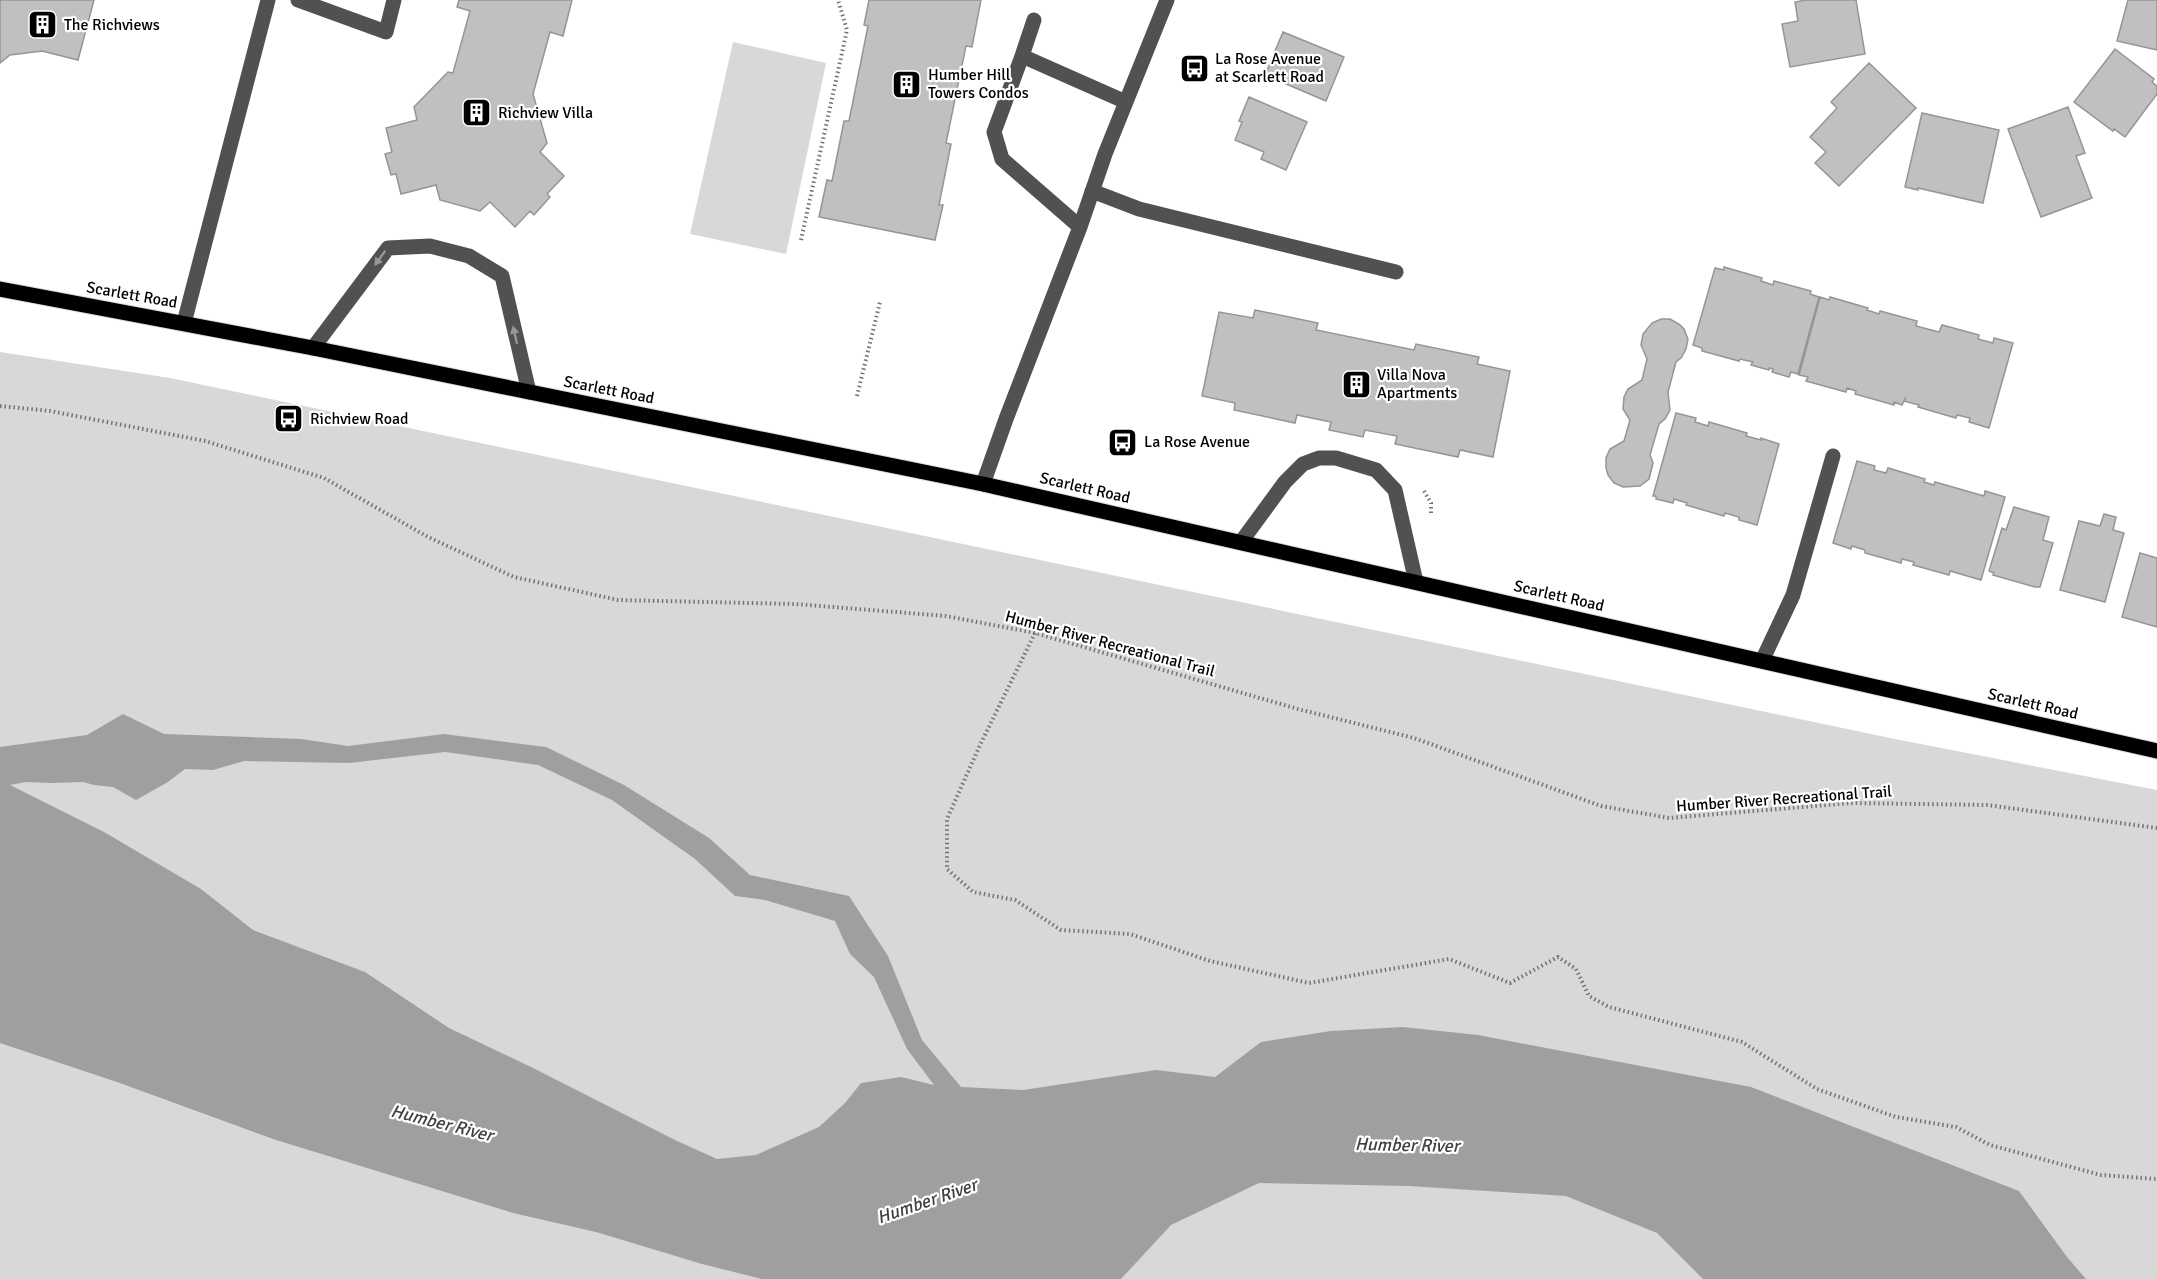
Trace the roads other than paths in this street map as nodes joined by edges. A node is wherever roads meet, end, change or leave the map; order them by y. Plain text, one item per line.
1 (268, 0) edge
2 (298, 0) edge
3 (394, 0) edge
4 (1167, 0) edge
5 (1034, 20) dead end
6 (1022, 56) junction
7 (1126, 102) junction
8 (1092, 191) junction
9 (1080, 226) junction
10 (1396, 272) dead end
11 (0, 289) edge
12 (184, 323) junction
13 (313, 348) junction
14 (529, 392) junction
15 (1833, 456) dead end
16 (983, 484) junction
17 (1241, 542) junction
18 (1416, 582) junction
19 (1762, 661) junction
20 (2157, 751) edge

1 - 12 street
2 - 3 street
4 - 7 street
5 - 6 street
6 - 7 street
6 - 9 street
7 - 8 street
8 - 9 street
8 - 10 street
9 - 16 street
11 - 12 main road, Scarlett Road
12 - 13 main road, Scarlett Road
13 - 14 main road, Scarlett Road
14 -> 13 street
14 - 16 main road, Scarlett Road
15 - 19 street
16 - 17 main road, Scarlett Road
17 - 18 main road, Scarlett Road
17 - 18 street
18 - 19 main road, Scarlett Road
19 - 20 main road, Scarlett Road

